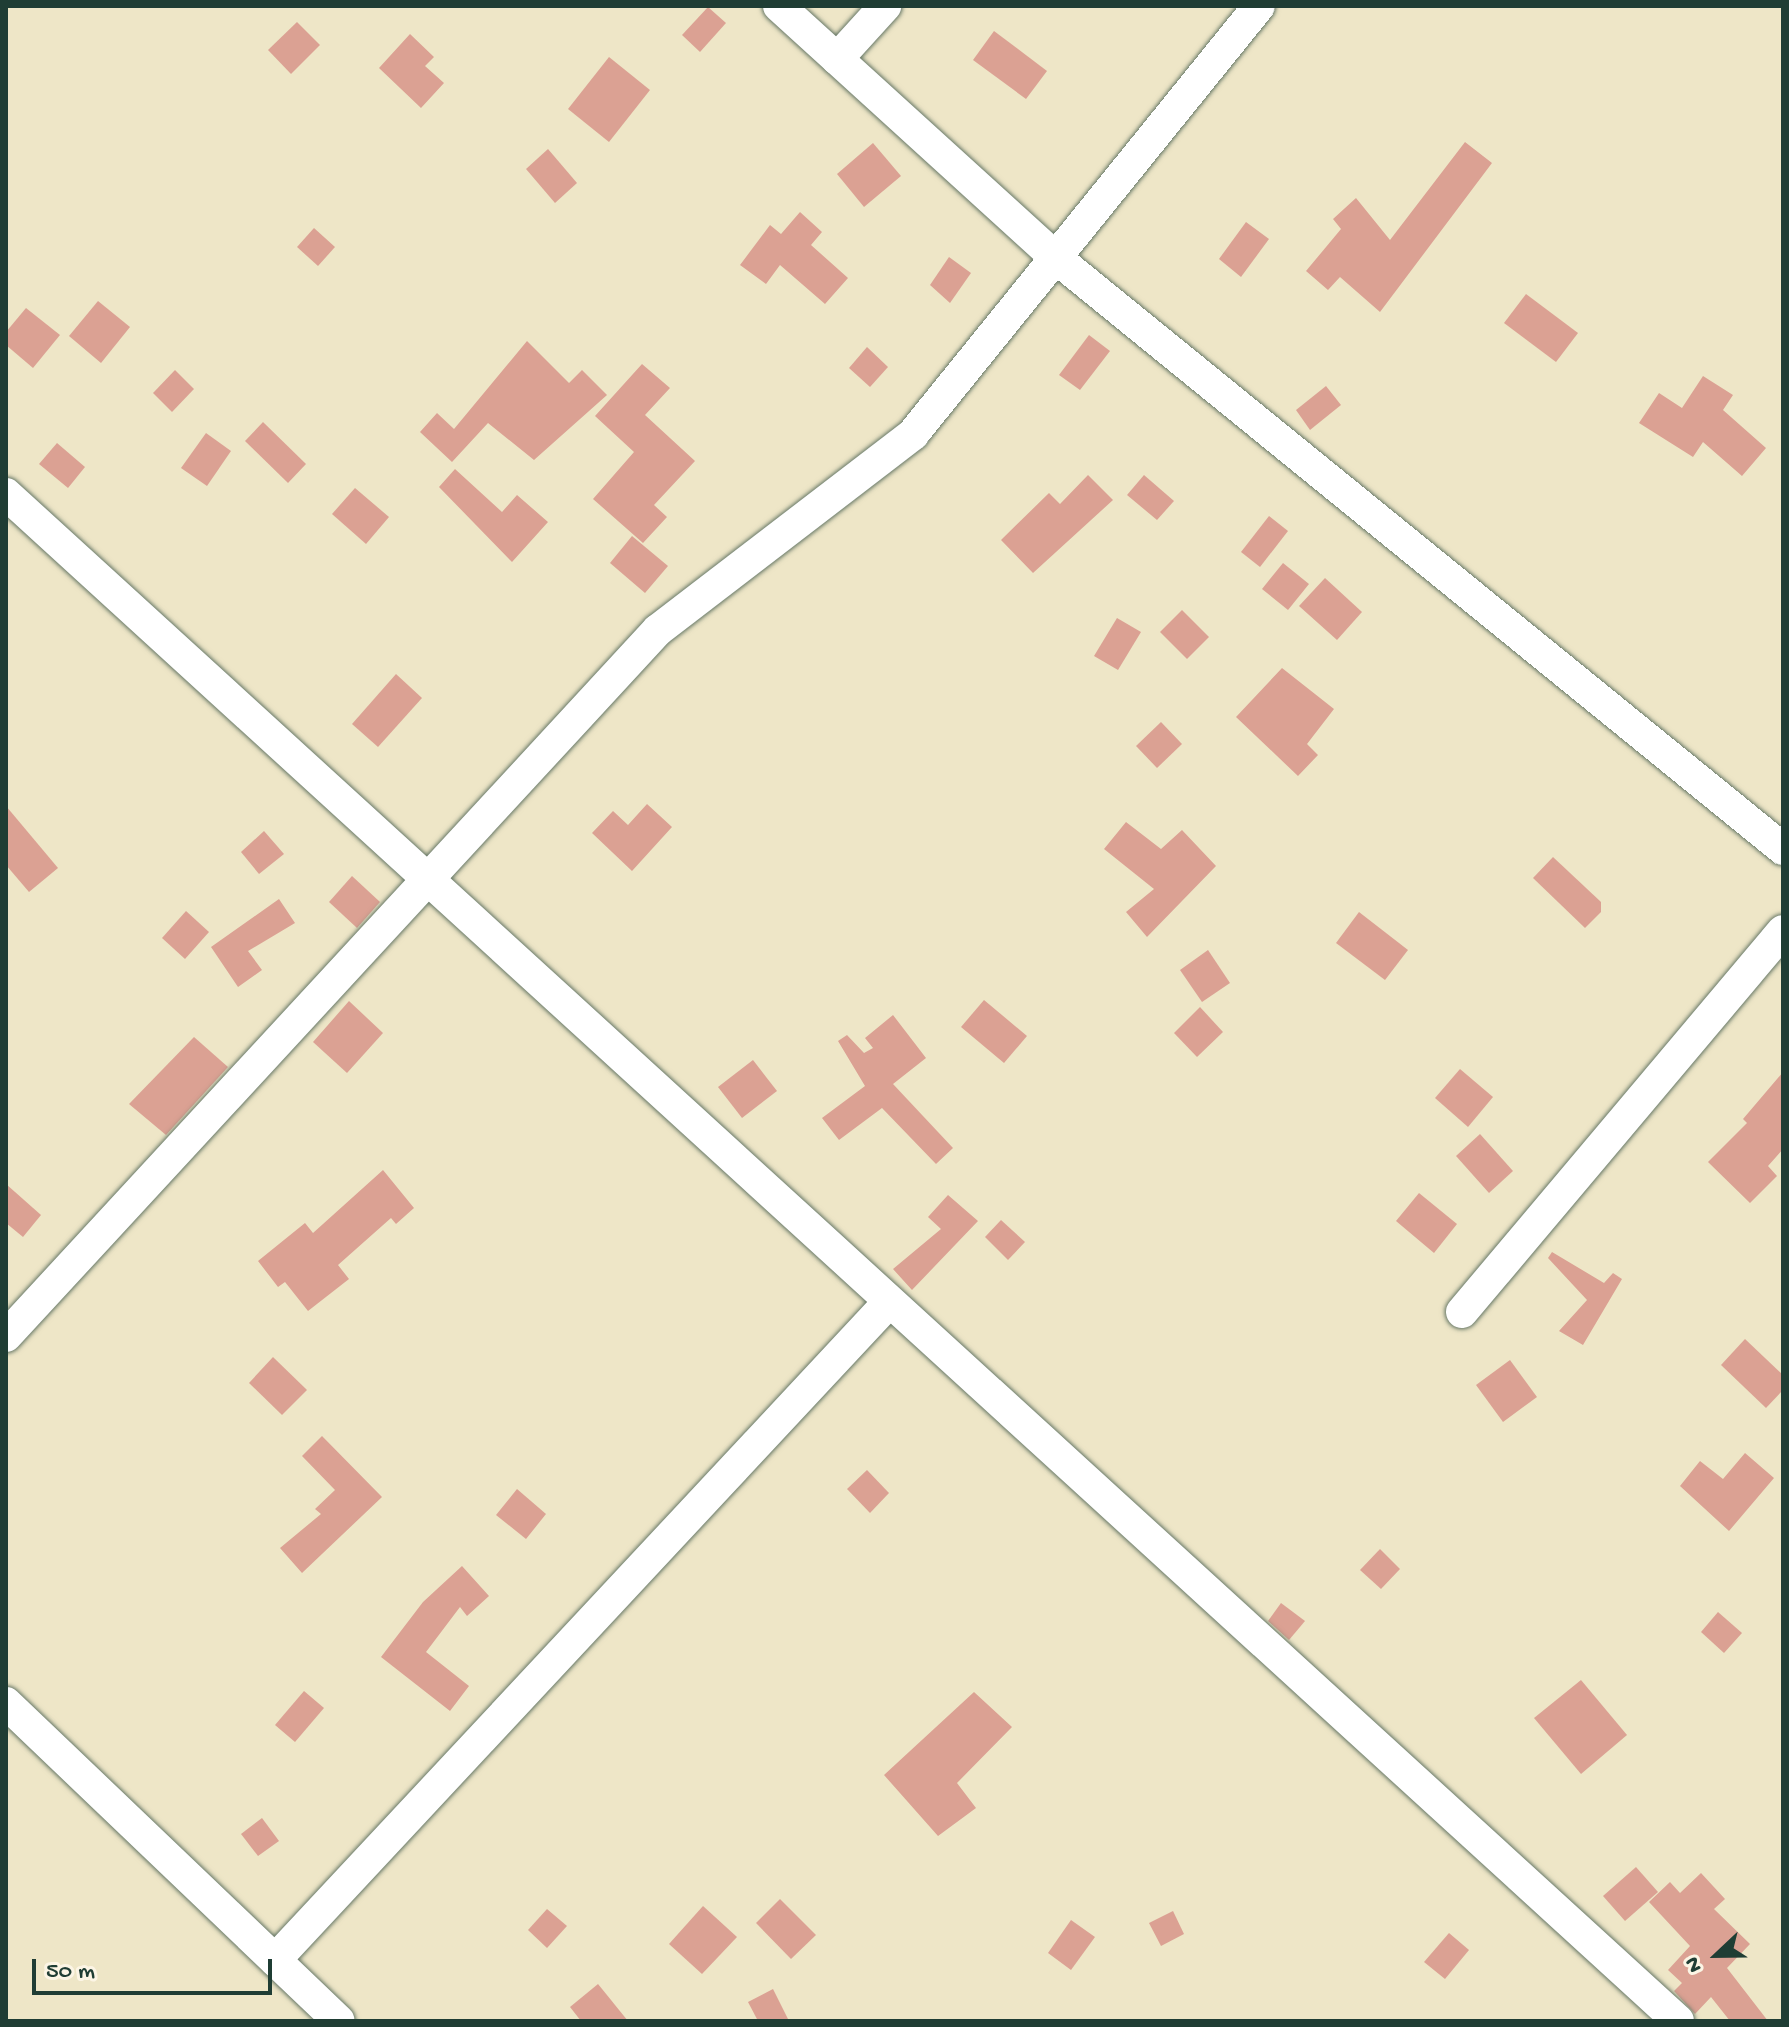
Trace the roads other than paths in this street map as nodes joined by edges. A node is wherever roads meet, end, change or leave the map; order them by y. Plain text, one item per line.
1 (779, 6) edge
2 (885, 6) edge
3 (1259, 6) edge
4 (837, 59) junction
5 (1056, 258) junction
6 (6, 494) edge
7 (1783, 849) edge
8 (425, 882) junction
9 (1783, 931) edge
10 (888, 1303) junction
11 (1462, 1312) dead end
12 (6, 1336) edge
13 (6, 1703) edge
14 (275, 1960) junction
15 (339, 2021) edge
16 (1678, 2021) edge

1 - 4 street
2 - 4 street
3 - 5 street
4 - 5 street
5 - 7 street
5 - 8 street
6 - 8 street
8 - 10 street
8 - 12 street
9 - 11 street
10 - 14 street
10 - 16 street
13 - 14 street
14 - 15 street

